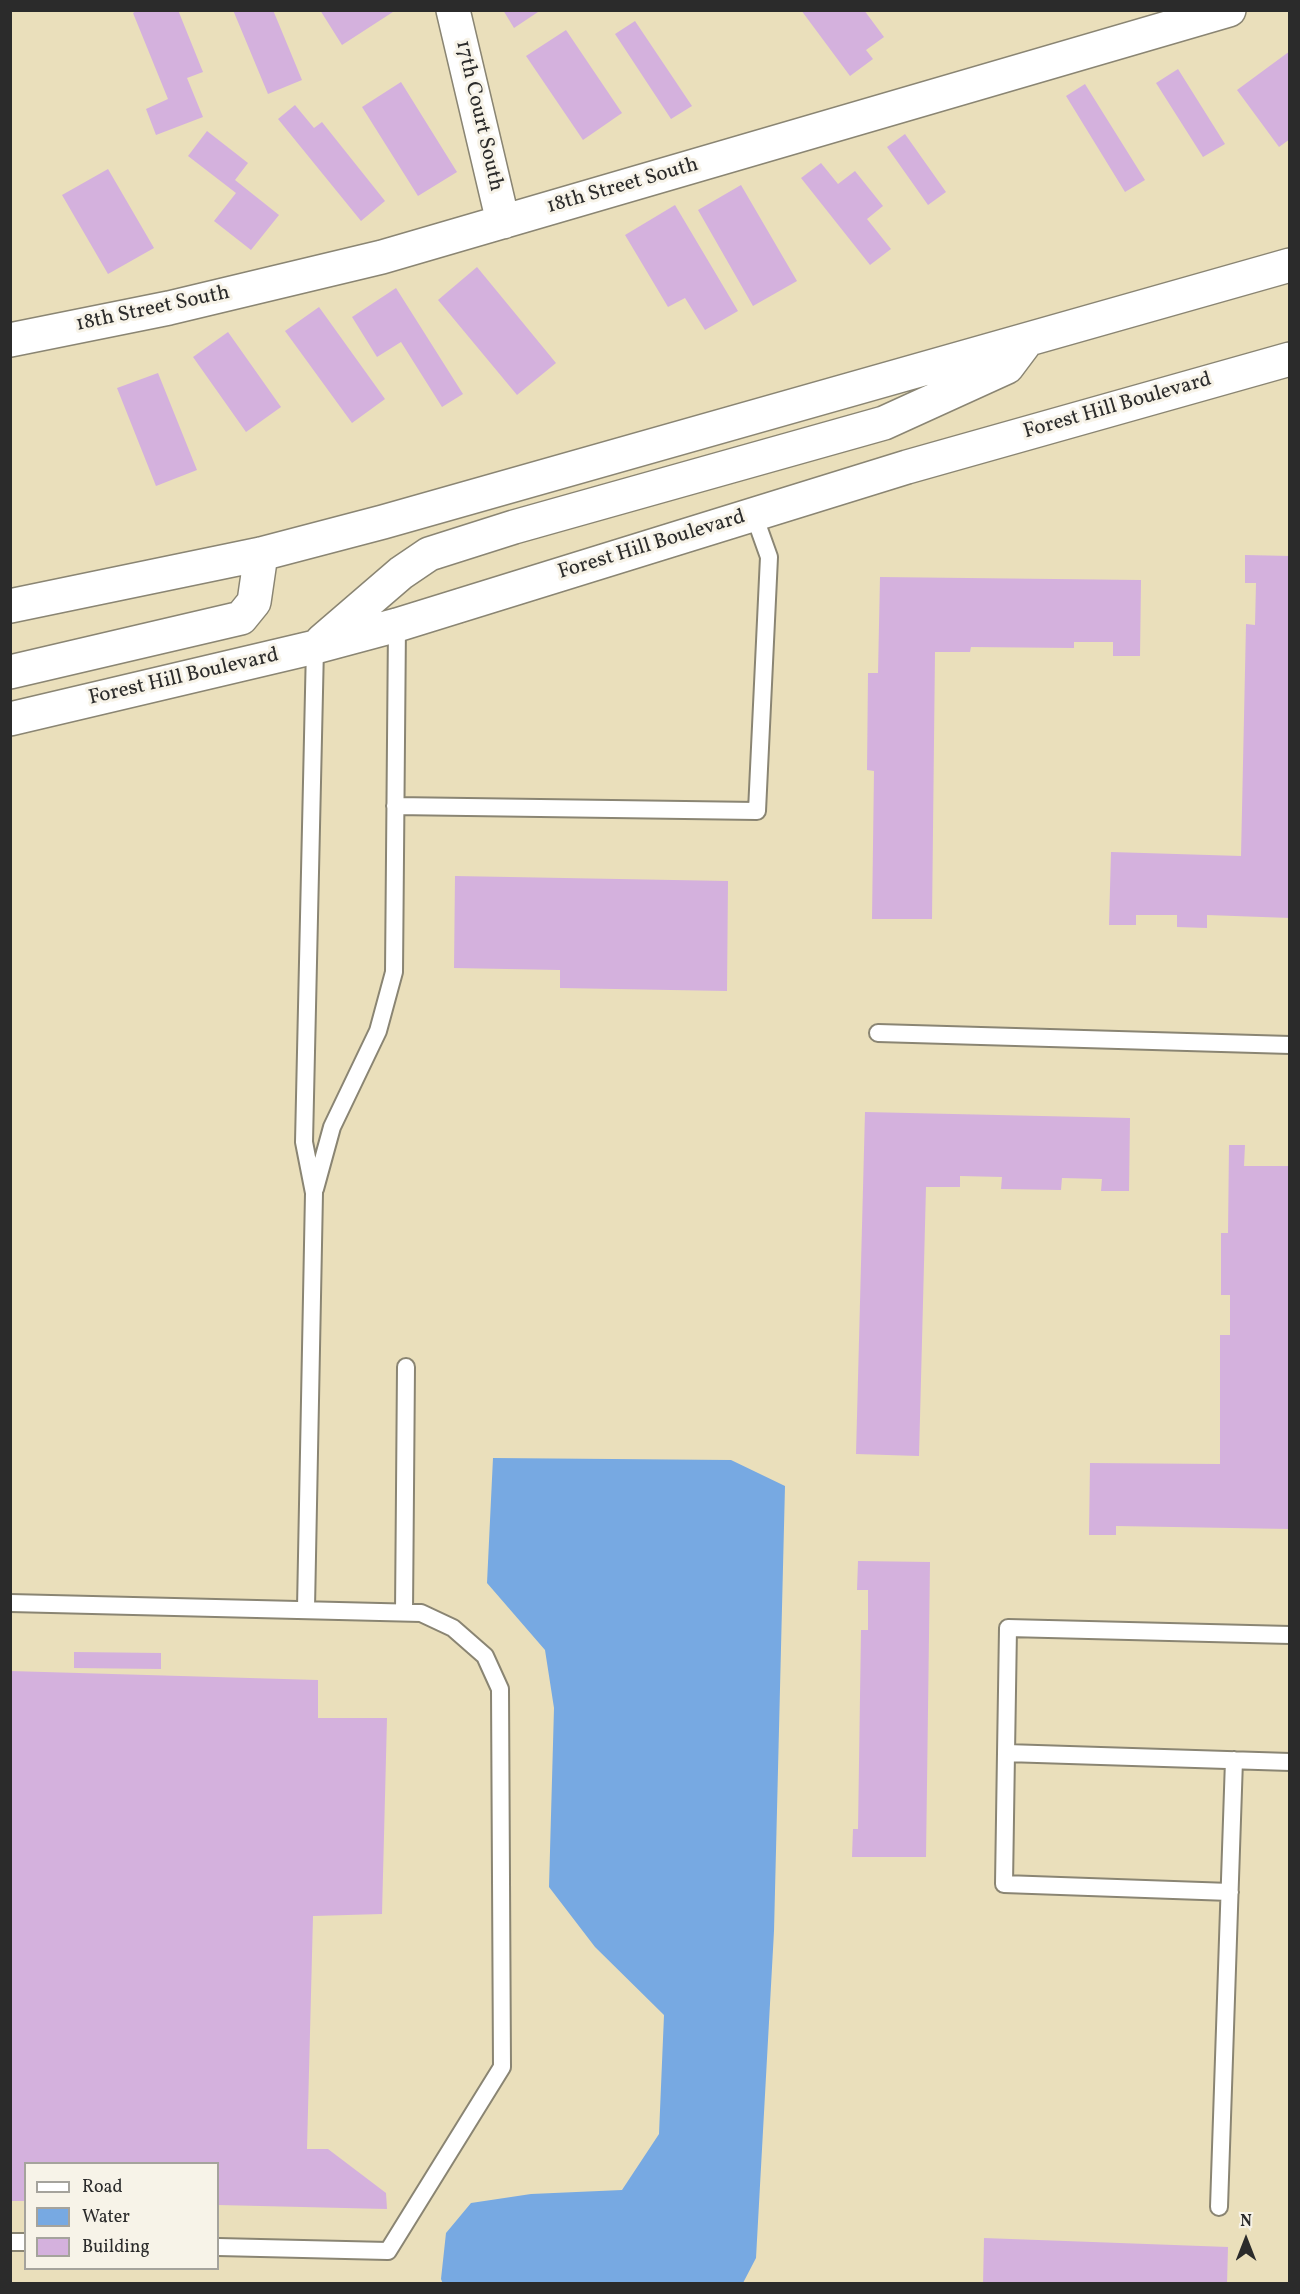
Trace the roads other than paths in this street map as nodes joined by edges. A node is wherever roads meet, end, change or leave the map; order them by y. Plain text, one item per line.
1 (453, 10) edge
2 (1229, 10) edge
3 (503, 222) junction
4 (1290, 265) edge
5 (1028, 339) junction
6 (10, 340) edge
7 (1290, 358) edge
8 (754, 515) junction
9 (261, 554) junction
10 (10, 606) edge
11 (397, 625) junction
12 (315, 647) junction
13 (10, 672) edge
14 (10, 719) edge
15 (395, 806) junction
16 (878, 1033) dead end
17 (1290, 1045) edge
18 (314, 1193) junction
19 (406, 1367) dead end
20 (10, 1603) edge
21 (306, 1608) junction
22 (404, 1612) junction
23 (1290, 1635) edge
24 (1006, 1753) junction
25 (1234, 1760) junction
26 (1290, 1762) edge
27 (1230, 1892) junction
28 (1219, 2207) dead end
29 (219, 2247) edge

1 - 3 main road, 17th Court South
2 - 3 main road, 18th Street South
3 - 6 main road, 18th Street South
4 - 5 main road
5 - 9 main road
5 - 12 main road
7 - 8 main road, Forest Hill Boulevard
8 - 11 main road, Forest Hill Boulevard
8 - 15 lane
9 - 10 main road
9 - 13 main road
11 - 12 main road, Forest Hill Boulevard
11 - 15 lane
12 - 14 main road, Forest Hill Boulevard
12 - 18 lane
15 - 18 lane
16 - 17 lane
18 - 21 lane
19 - 22 lane
20 - 21 lane
21 - 22 lane
22 - 29 lane
23 - 24 lane
24 - 25 lane
24 - 27 lane
25 - 26 lane
25 - 27 lane
27 - 28 lane

